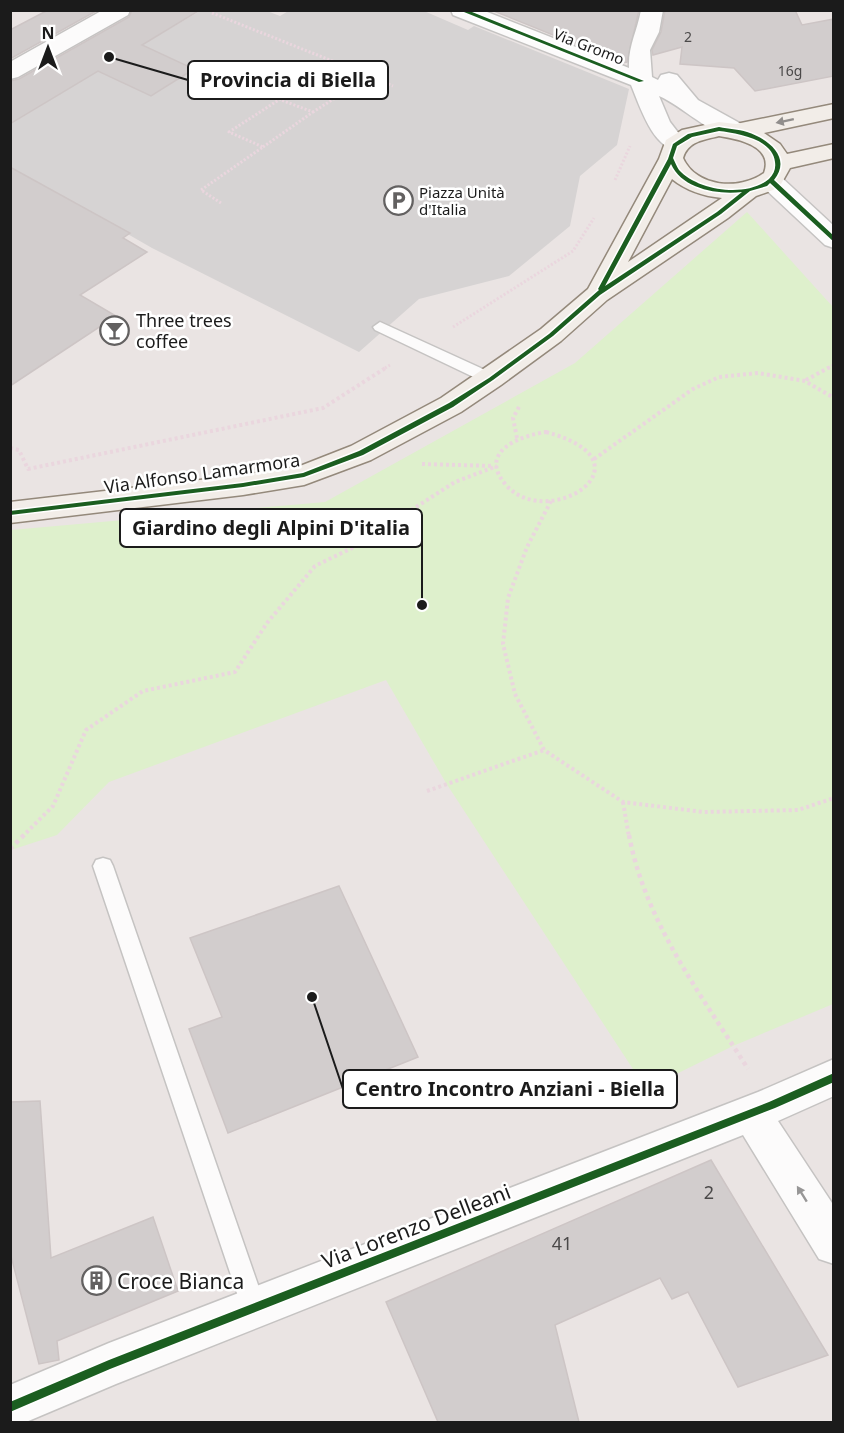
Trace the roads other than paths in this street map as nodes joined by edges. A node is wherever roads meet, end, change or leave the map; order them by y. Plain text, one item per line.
1 (120, 10) edge
2 (461, 10) edge
3 (650, 21) edge
4 (10, 72) edge
5 (641, 81) junction
6 (682, 98) junction
7 (834, 111) edge
8 (737, 131) junction
9 (834, 151) edge
10 (672, 152) junction
11 (775, 172) junction
12 (747, 191) junction
13 (834, 240) edge
14 (598, 294) junction
15 (380, 327) dead end
16 (491, 379) junction
17 (10, 513) edge
18 (104, 866) dead end
19 (834, 1077) edge
20 (761, 1109) junction
21 (834, 1244) edge
22 (254, 1308) junction
23 (10, 1407) edge

1 - 4 street
2 - 5 street, Via Gromo
3 - 5 street
3 - 6 street
5 - 6 street, Via Gromo
5 - 10 street
6 - 8 street
7 -> 8 main road
8 - 10 main road
8 - 11 main road
9 - 11 main road, Via Alfonso Lamarmora
10 - 12 main road, Via Alfonso Lamarmora
10 - 14 main road, Via Alfonso Lamarmora
11 - 12 main road, Via Alfonso Lamarmora
11 - 13 street
12 - 14 main road, Via Alfonso Lamarmora
14 - 16 main road, Via Alfonso Lamarmora
15 - 16 lane
16 - 17 main road, Via Alfonso Lamarmora
18 - 22 lane
19 - 20 street, Via Lorenzo Delleani
21 -> 20 street
20 - 22 street, Via Lorenzo Delleani
22 - 23 street, Via Lorenzo Delleani

